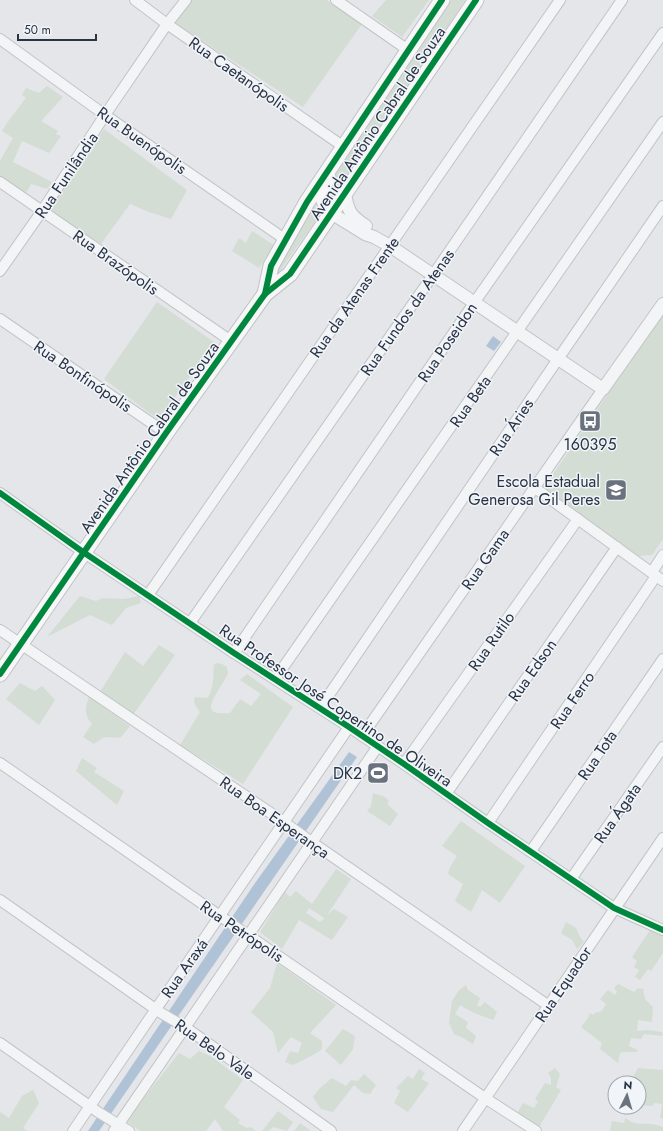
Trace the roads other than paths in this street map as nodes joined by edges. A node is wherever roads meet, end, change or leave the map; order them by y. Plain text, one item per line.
1 (135, 0) edge
2 (186, 0) edge
3 (336, 0) edge
4 (442, 0) edge
5 (476, 0) edge
6 (560, 0) edge
7 (622, 0) edge
8 (167, 24) junction
9 (663, 33) edge
10 (0, 39) edge
11 (408, 50) junction
12 (105, 115) junction
13 (663, 122) edge
14 (344, 146) junction
15 (332, 164) junction
16 (0, 182) edge
17 (345, 194) junction
18 (663, 206) edge
19 (42, 211) junction
20 (331, 213) junction
21 (374, 237) junction
22 (286, 240) junction
23 (390, 246) junction
24 (0, 271) edge
25 (433, 275) junction
26 (265, 294) junction
27 (474, 303) junction
28 (663, 304) edge
29 (0, 319) edge
30 (518, 332) junction
31 (231, 342) junction
32 (558, 358) junction
33 (603, 389) junction
34 (166, 433) junction
35 (535, 488) junction
36 (0, 493) edge
37 (578, 519) junction
38 (617, 548) junction
39 (84, 552) junction
40 (663, 555) edge
41 (657, 576) edge
42 (148, 595) junction
43 (190, 623) junction
44 (0, 630) edge
45 (21, 644) junction
46 (234, 653) junction
47 (661, 665) edge
48 (0, 674) edge
49 (275, 679) junction
50 (320, 708) junction
51 (350, 727) junction
52 (362, 736) junction
53 (378, 746) junction
54 (663, 747) edge
55 (0, 763) edge
56 (404, 764) junction
57 (446, 794) junction
58 (488, 823) junction
59 (287, 824) junction
60 (663, 838) edge
61 (309, 840) junction
62 (531, 851) junction
63 (571, 879) junction
64 (0, 900) edge
65 (614, 908) junction
66 (223, 918) junction
67 (663, 930) edge
68 (245, 933) junction
69 (549, 1006) junction
70 (158, 1011) junction
71 (181, 1025) junction
72 (0, 1043) edge
73 (485, 1098) junction
74 (94, 1109) junction
75 (115, 1125) edge
76 (74, 1131) edge
77 (129, 1131) edge
78 (331, 1131) edge
79 (463, 1131) edge
80 (536, 1131) edge

1 - 8 street, Rua Caetanópolis
2 - 8 street, Rua Funilândia
3 - 11 street
4 - 11 main road, Avenida Antônio Cabral de Souza
5 - 17 main road, Avenida Antônio Cabral de Souza
6 - 23 street, Rua da Atenas Frente
7 - 25 street, Rua Fundos da Atenas
8 - 12 street, Rua Funilândia
8 - 14 street, Rua Caetanópolis
9 - 27 street, Rua Poseidon
10 - 12 street, Rua Buenópolis
11 - 14 main road, Avenida Antônio Cabral de Souza
12 - 19 street, Rua Funilândia
12 - 22 street, Rua Buenópolis
13 - 30 street, Rua Beta
14 - 15 main road, Avenida Antônio Cabral de Souza
15 - 20 main road
15 - 22 main road, Avenida Antônio Cabral de Souza
16 - 19 street, Rua Brazópolis
17 - 20 main road, Avenida Antônio Cabral de Souza
17 - 21 street
18 - 32 street, Rua Áries
19 - 24 street, Rua Funilândia
19 - 31 street, Rua Brazópolis
20 - 21 street
20 - 26 main road, Avenida Antônio Cabral de Souza
21 - 23 street
22 - 26 main road, Avenida Antônio Cabral de Souza
23 - 25 street
23 - 42 street, Rua da Atenas Frente
25 - 27 street
25 - 43 street, Rua Fundos da Atenas
26 - 31 main road, Avenida Antônio Cabral de Souza
27 - 30 street
27 - 46 street, Rua Poseidon
28 - 33 street, Rua Gama
29 - 34 street, Rua Bonfinópolis
30 - 32 street
30 - 49 street, Rua Beta
31 - 34 main road, Avenida Antônio Cabral de Souza
32 - 33 street
32 - 50 street, Rua Áries
33 - 35 street, Rua Gama
34 - 39 main road, Avenida Antônio Cabral de Souza
35 - 37 street
35 - 52 street, Rua Gama
36 - 39 street, Rua Professor José Copertino de Oliveira
37 - 38 street
37 - 56 street, Rua Rutilo
38 - 41 street
38 - 57 street, Rua Edson
39 - 42 street, Rua Professor José Copertino de Oliveira
39 - 45 main road, Avenida Antônio Cabral de Souza
40 - 41 street, Rua Ferro
41 - 58 street, Rua Ferro
42 - 43 street, Rua Professor José Copertino de Oliveira
43 - 46 street, Rua Professor José Copertino de Oliveira
44 - 45 street, Rua Boa Esperança
45 - 48 main road, Avenida Antônio Cabral de Souza
45 - 59 street, Rua Boa Esperança
46 - 49 street, Rua Professor José Copertino de Oliveira
47 - 62 street, Rua Tota
49 - 50 street, Rua Professor José Copertino de Oliveira
50 - 51 street, Rua Professor José Copertino de Oliveira
51 - 52 street, Rua Professor José Copertino de Oliveira
51 - 59 street, Rua Araxá
52 - 53 street, Rua Professor José Copertino de Oliveira
53 - 56 street, Rua Professor José Copertino de Oliveira
53 - 61 street
54 - 63 street, Rua Ágata
55 - 66 street, Rua Petrópolis
56 - 57 street, Rua Professor José Copertino de Oliveira
57 - 58 street, Rua Professor José Copertino de Oliveira
58 - 62 street, Rua Professor José Copertino de Oliveira
59 - 61 street, Rua Boa Esperança
59 - 66 street, Rua Araxá
60 - 65 street, Rua Equador
61 - 68 street
61 - 69 street, Rua Boa Esperança
62 - 63 street, Rua Professor José Copertino de Oliveira
63 - 65 street, Rua Professor José Copertino de Oliveira
64 - 70 street, Rua Belo Vale
65 - 67 street, Rua Professor José Copertino de Oliveira
65 - 69 street, Rua Equador
66 - 68 street, Rua Petrópolis
66 - 70 street, Rua Araxá
68 - 71 street
68 - 73 street, Rua Petrópolis
69 - 73 street, Rua Equador
70 - 71 street, Rua Belo Vale
70 - 74 street, Rua Araxá
71 - 75 street
71 - 78 street, Rua Belo Vale
72 - 74 street
73 - 79 street, Rua Equador
73 - 80 street, Rua Petrópolis
74 - 75 street
74 - 76 street, Rua Araxá
75 - 77 street

